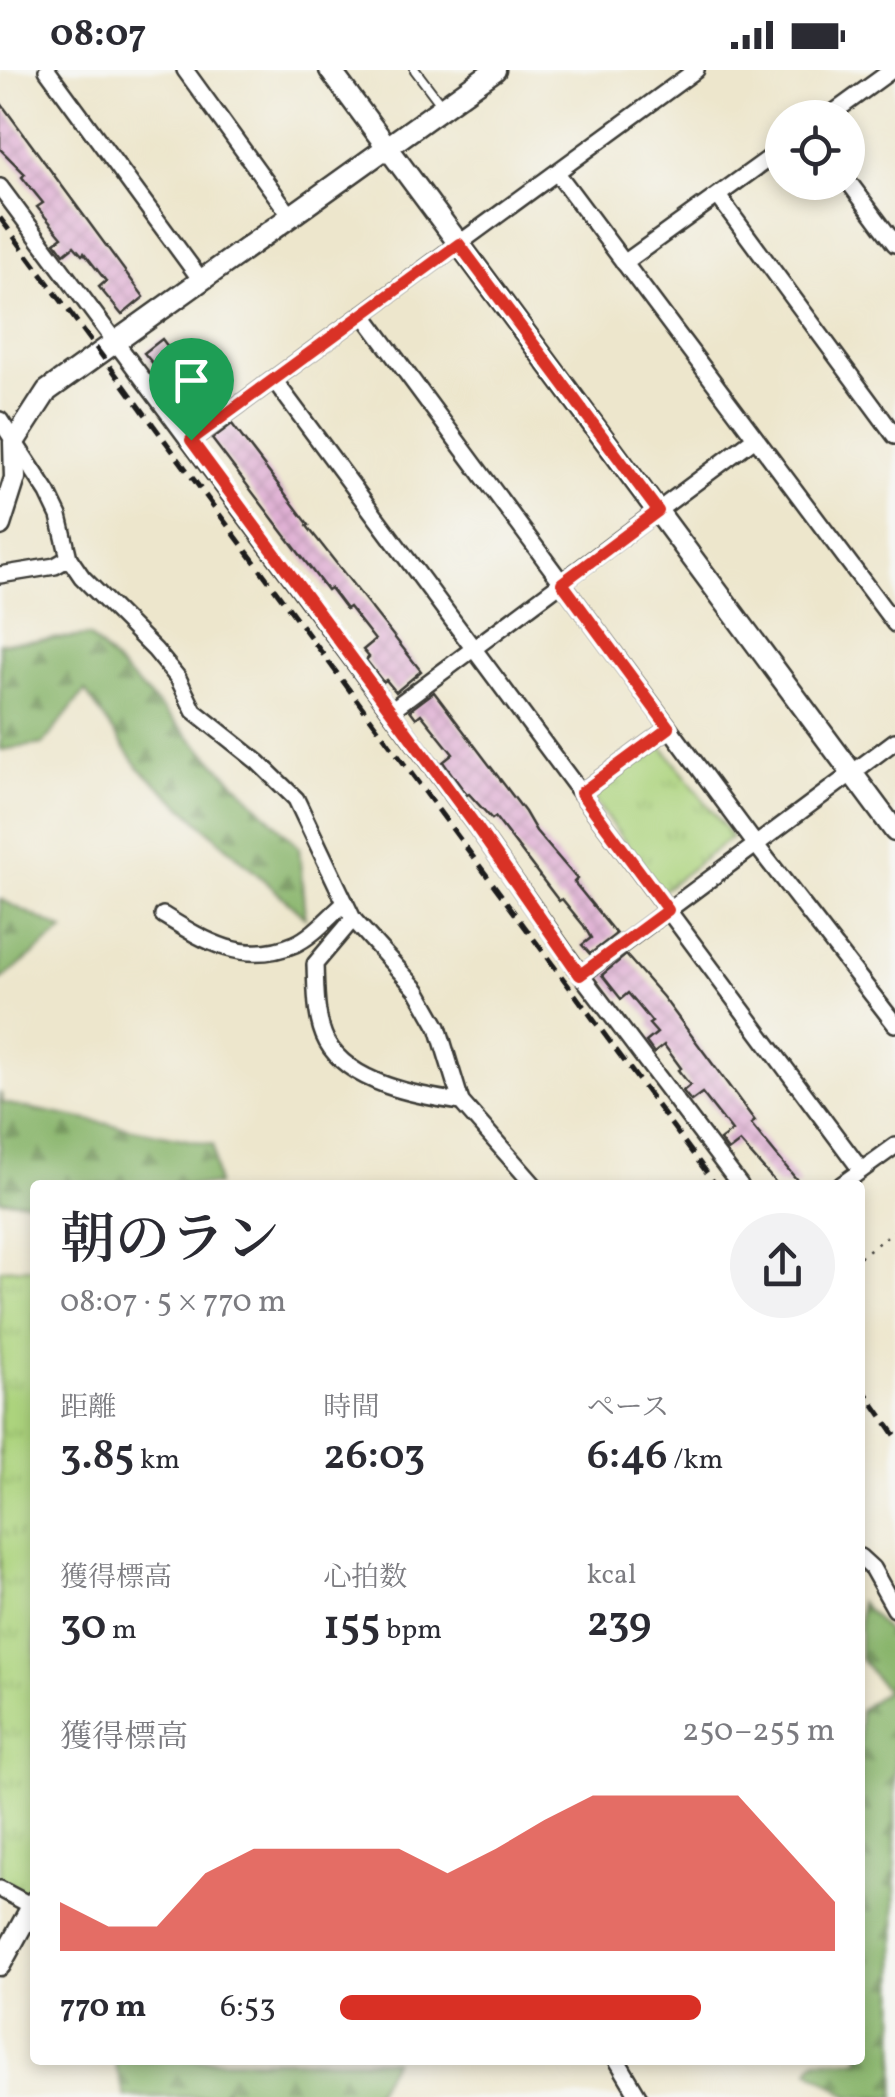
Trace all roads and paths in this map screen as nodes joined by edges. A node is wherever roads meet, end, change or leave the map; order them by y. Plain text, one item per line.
1 (47, 70) edge
2 (185, 70) edge
3 (330, 70) edge
4 (416, 70) edge
5 (495, 70) edge
6 (696, 70) edge
7 (892, 70) edge
8 (851, 100) edge
9 (444, 107) junction
10 (386, 148) junction
11 (765, 161) edge
12 (557, 174) junction
13 (0, 187) edge
14 (718, 196) junction
15 (862, 200) edge
16 (290, 215) junction
17 (459, 244) junction
18 (895, 244) edge
19 (624, 264) junction
20 (200, 280) junction
21 (363, 314) junction
22 (115, 342) junction
23 (274, 380) junction
24 (0, 420) edge
25 (895, 436) edge
26 (755, 438) junction
27 (191, 440) junction
28 (14, 442) junction
29 (658, 511) junction
30 (0, 525) edge
31 (69, 558) junction
32 (0, 576) edge
33 (562, 583) junction
34 (892, 613) edge
35 (474, 649) junction
36 (390, 712) junction
37 (669, 728) junction
38 (895, 741) edge
39 (852, 774) junction
40 (581, 793) junction
41 (895, 831) edge
42 (756, 844) junction
43 (344, 904) junction
44 (668, 910) junction
45 (163, 914) dead end
46 (353, 919) junction
47 (580, 975) junction
48 (895, 1024) edge
49 (462, 1102) junction
50 (895, 1146) edge
51 (861, 1170) junction
52 (530, 1180) edge
53 (736, 1180) edge
54 (848, 1180) edge
55 (895, 1230) edge
56 (865, 1252) edge
57 (865, 1562) edge
58 (895, 1609) edge
59 (0, 1888) edge
60 (30, 1901) edge
61 (30, 1910) edge
62 (0, 1965) edge
63 (620, 2065) edge
64 (640, 2097) edge

1 - 20 street
2 - 16 street
3 - 10 street
4 - 9 lane
5 - 9 street
6 - 12 street
7 - 8 street
9 - 10 street
10 - 16 street
10 - 17 street
11 - 14 street
12 - 17 street
12 - 19 street
13 - 22 street
14 - 19 street
14 - 25 street
15 - 18 street
16 - 20 street
17 - 21 street
17 - 29 street
19 - 26 street
20 - 22 street
21 - 23 street
21 - 33 street
22 - 27 street
22 - 28 street
23 - 27 street
23 - 35 street
24 - 28 street
26 - 29 street
26 - 34 street
27 - 36 street
28 - 30 street
28 - 31 street
29 - 33 street
29 - 39 street
31 - 32 street
31 - 43 street
33 - 35 street
33 - 37 street
35 - 36 street
35 - 40 street
36 - 47 street
37 - 40 street
37 - 42 street
38 - 39 street
39 - 41 street
39 - 42 street
40 - 44 street
42 - 44 street
42 - 48 street
43 - 45 street
43 - 46 street
44 - 47 street
44 - 51 street
46 - 49 street
46 - 49 street
47 - 53 street
49 - 52 street
50 - 51 street
51 - 54 street
55 - 56 path
57 - 58 street
59 - 60 street
61 - 62 street
63 - 64 street

